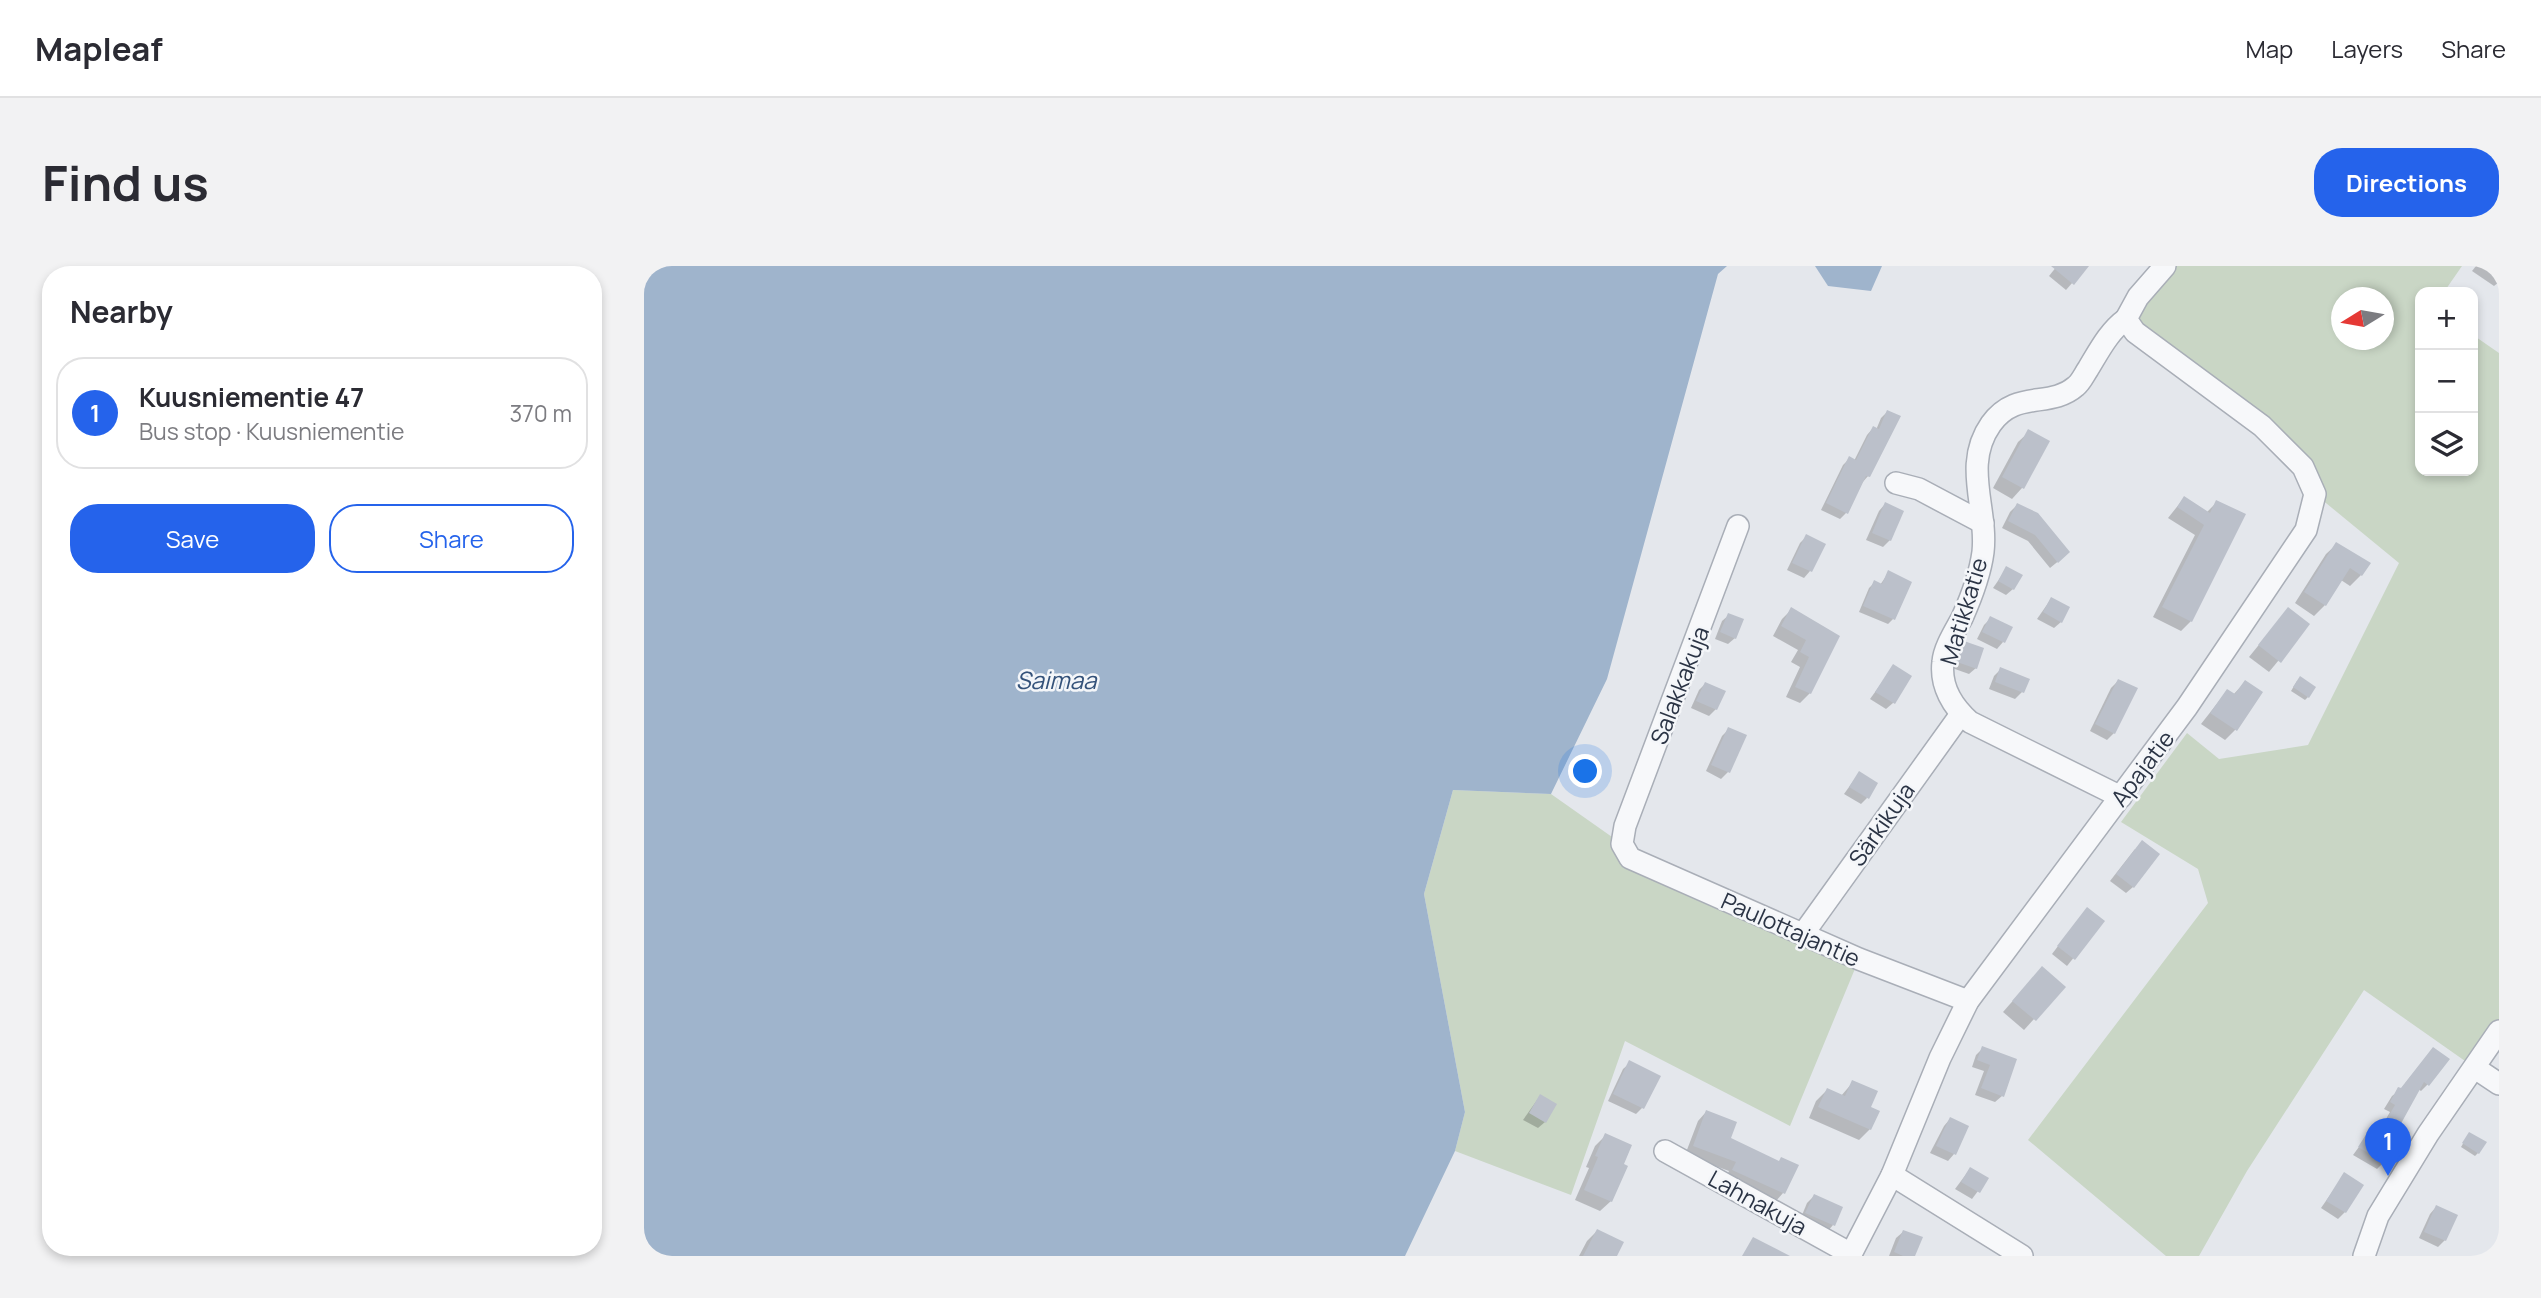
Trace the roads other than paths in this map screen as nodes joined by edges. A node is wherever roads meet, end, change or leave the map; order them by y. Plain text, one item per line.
1 (2165, 266) edge
2 (2131, 326) junction
3 (1896, 482) dead end
4 (1983, 523) junction
5 (1738, 526) dead end
6 (1961, 714) junction
7 (2121, 797) junction
8 (1622, 844) joint
9 (1803, 934) junction
10 (1968, 1001) junction
11 (2499, 1031) edge
12 (2474, 1068) junction
13 (2499, 1084) edge
14 (1664, 1151) dead end
15 (1892, 1175) junction
16 (1850, 1255) edge
17 (2022, 1256) edge
18 (2364, 1256) edge

1 - 2 street, Matikkatie
2 - 4 street, Matikkatie
2 - 7 street, Apajatie
3 - 4 street
4 - 6 street, Matikkatie
5 - 8 street, Salakkakuja
6 - 7 street
6 - 9 street, Särkikuja
7 - 10 street, Apajatie
8 - 9 street, Paulottajantie
9 - 10 street, Paulottajantie
10 - 15 street, Apajatie
11 - 12 street
12 - 13 street
12 - 18 street
14 - 16 street, Lahnakuja
15 - 16 street, Apajatie
15 - 17 street

